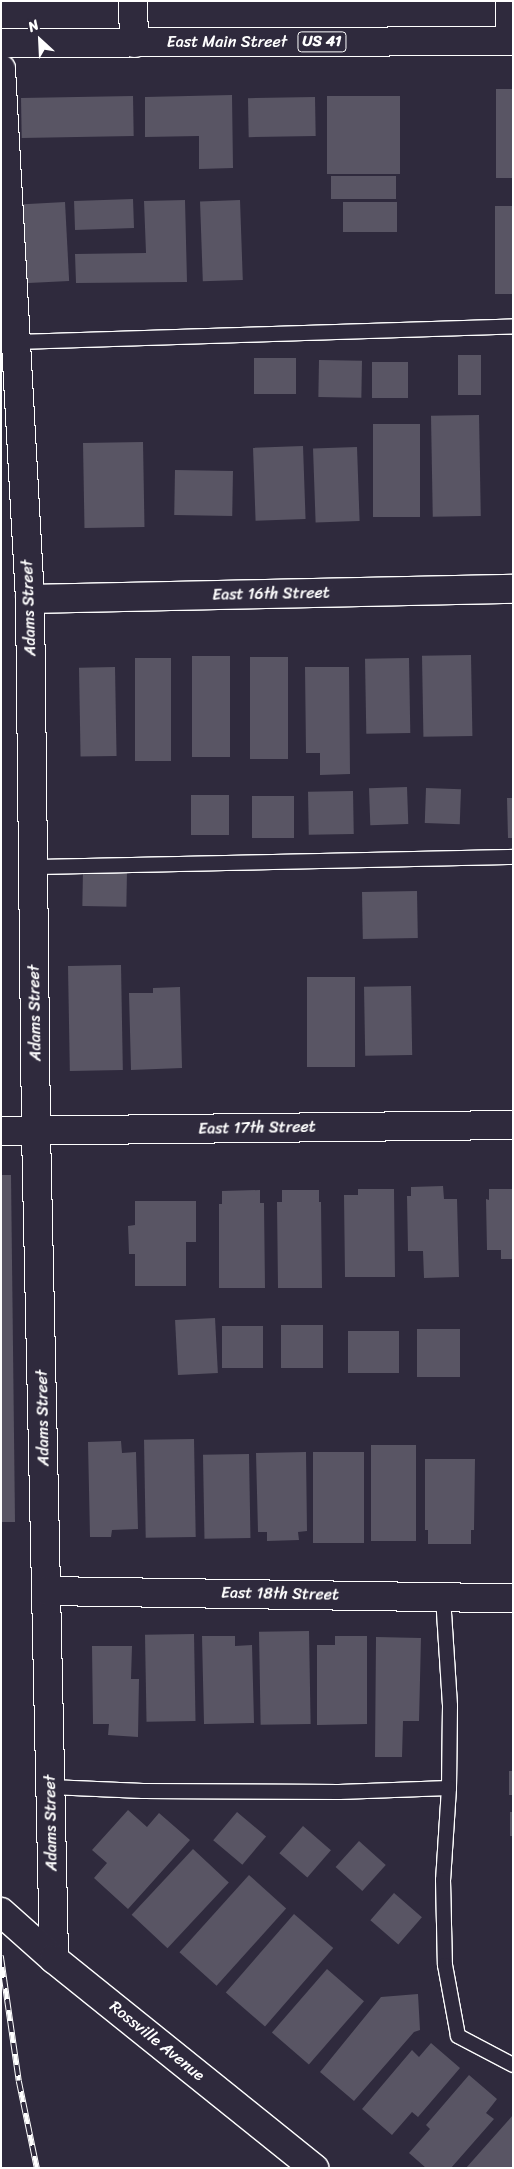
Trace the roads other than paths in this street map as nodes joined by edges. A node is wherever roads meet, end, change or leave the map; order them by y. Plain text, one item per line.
1 (133, 1) edge
2 (510, 1) edge
3 (511, 41) edge
4 (1, 43) edge
5 (134, 43) junction
6 (1, 68) edge
7 (513, 326) edge
8 (16, 342) junction
9 (513, 589) edge
10 (30, 599) junction
11 (513, 857) edge
12 (33, 867) junction
13 (513, 1125) edge
14 (36, 1130) junction
15 (1, 1131) edge
16 (46, 1591) junction
17 (443, 1597) junction
18 (513, 1598) edge
19 (50, 1787) junction
20 (449, 1788) junction
21 (1, 1912) edge
22 (54, 1959) junction
23 (513, 2065) edge
24 (314, 2168) edge

1 - 5 street
2 - 3 street
3 - 5 street, East Main Street / US 41
4 - 5 street, East Main Street / US 41
6 - 8 street, Adams Street
7 - 8 lane
8 - 10 street, Adams Street
9 - 10 street, East 16th Street
10 - 12 street, Adams Street
11 - 12 lane
12 - 14 street, Adams Street
13 - 14 street, East 17th Street
14 - 15 street, East 17th Street
14 - 16 street, Adams Street
16 - 17 street, East 18th Street
16 - 19 street, Adams Street
17 - 18 street, East 18th Street
17 - 20 lane
19 - 20 lane
19 - 22 street, Adams Street
20 - 23 lane
21 - 22 street, Rossville Avenue
22 - 24 street, Rossville Avenue

